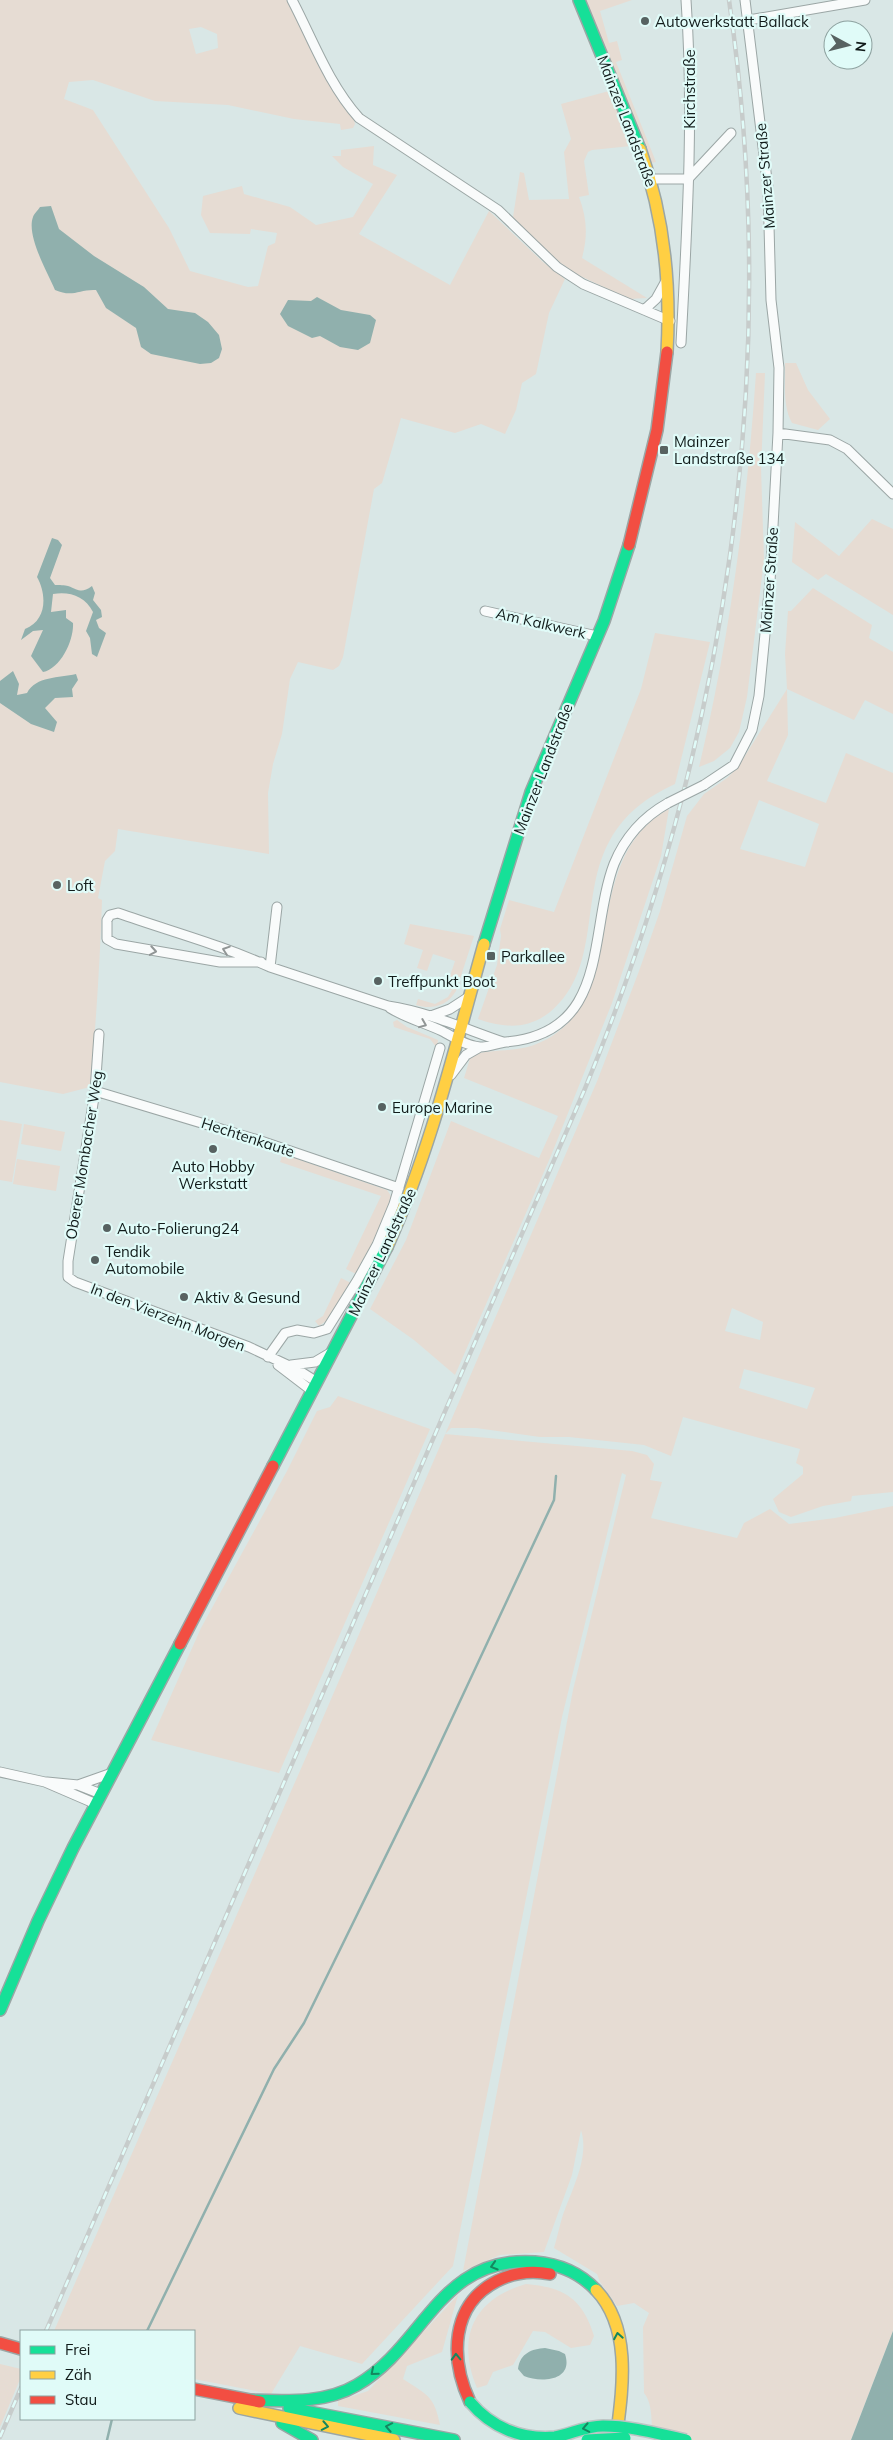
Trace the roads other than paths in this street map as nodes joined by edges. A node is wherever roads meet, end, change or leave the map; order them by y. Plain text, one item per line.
1 (292, 0) edge
2 (579, 0) edge
3 (686, 0) edge
4 (745, 0) edge
5 (865, 0) edge
6 (749, 20) junction
7 (731, 133) dead end
8 (651, 179) junction
9 (688, 179) junction
10 (668, 276) junction
11 (644, 310) junction
12 (670, 321) junction
13 (681, 342) dead end
14 (778, 433) junction
15 (893, 494) edge
16 (486, 611) dead end
17 (597, 636) junction
18 (277, 907) dead end
19 (261, 962) junction
20 (270, 967) junction
21 (471, 996) junction
22 (388, 1006) junction
23 (431, 1016) junction
24 (462, 1026) junction
25 (99, 1034) dead end
26 (458, 1041) junction
27 (503, 1042) junction
28 (480, 1047) junction
29 (440, 1048) dead end
30 (448, 1079) junction
31 (95, 1091) junction
32 (399, 1188) junction
33 (68, 1276) joint
34 (334, 1350) junction
35 (268, 1357) junction
36 (285, 1364) junction
37 (315, 1387) junction
38 (0, 1772) edge
39 (112, 1773) junction
40 (45, 1782) junction
41 (78, 1785) junction
42 (98, 1799) junction
43 (0, 2010) edge
44 (0, 2343) edge
45 (20, 2348) edge
46 (0, 2353) edge
47 (20, 2358) edge
48 (616, 2384) junction
49 (195, 2389) edge
50 (195, 2398) edge
51 (249, 2400) junction
52 (260, 2413) junction
53 (312, 2440) edge
54 (394, 2440) edge
55 (454, 2440) edge
56 (587, 2440) edge
57 (606, 2440) edge
58 (616, 2440) edge
59 (644, 2440) edge
60 (686, 2440) edge

1 - 11 street
2 - 8 main road, Mainzer Landstraße
3 - 9 street, Kirchstraße
4 - 6 street, Mainzer Straße
5 - 6 street
6 - 14 street, Mainzer Straße
7 - 9 street
8 - 9 street
8 - 10 main road, Mainzer Landstraße
9 - 13 street, Kirchstraße
10 - 11 street
10 - 12 main road, Mainzer Landstraße
11 - 12 street
12 - 17 main road, Mainzer Landstraße
14 - 15 street
14 - 27 street, Mainzer Straße, bridge
16 - 17 street, Am Kalkwerk
17 - 21 main road, Mainzer Landstraße
18 - 20 street
19 -> 19 street
19 - 20 street
20 - 22 street
21 - 23 street
21 - 24 main road, Mainzer Landstraße
22 - 23 street
22 -> 26 street
23 - 24 street
24 - 26 main road, Mainzer Landstraße
24 - 27 street
25 - 31 street, Oberer Mombacher Weg
26 - 28 street
26 - 30 main road, Mainzer Landstraße
27 - 28 street, Mainzer Straße
28 - 30 street
29 - 32 street, Mainzer Landstraße
30 - 34 main road, Mainzer Landstraße
31 - 32 street, Hechtenkaute
31 - 33 street, Oberer Mombacher Weg
32 - 35 street, Mainzer Landstraße
33 - 35 street, In den Vierzehn Morgen
34 - 36 street, In den Vierzehn Morgen
34 - 37 main road, Mainzer Landstraße
35 - 36 street, In den Vierzehn Morgen
35 - 37 street, In den Vierzehn Morgen
36 - 37 street, In den Vierzehn Morgen
37 - 39 main road, Mainzer Landstraße
38 - 40 street
39 - 41 street
39 - 42 main road, Mainzer Landstraße
40 - 41 street
40 - 42 street
41 - 42 street
42 - 43 main road, Mainzer Landstraße
44 - 45 main road
46 - 47 main road
48 -> 51 main road
48 - 57 main road
48 - 58 main road
60 -> 48 main road, bridge
49 - 51 main road
50 - 52 main road
55 -> 51 main road
52 - 53 main road
52 -> 54 main road
56 - 59 main road, bridge

